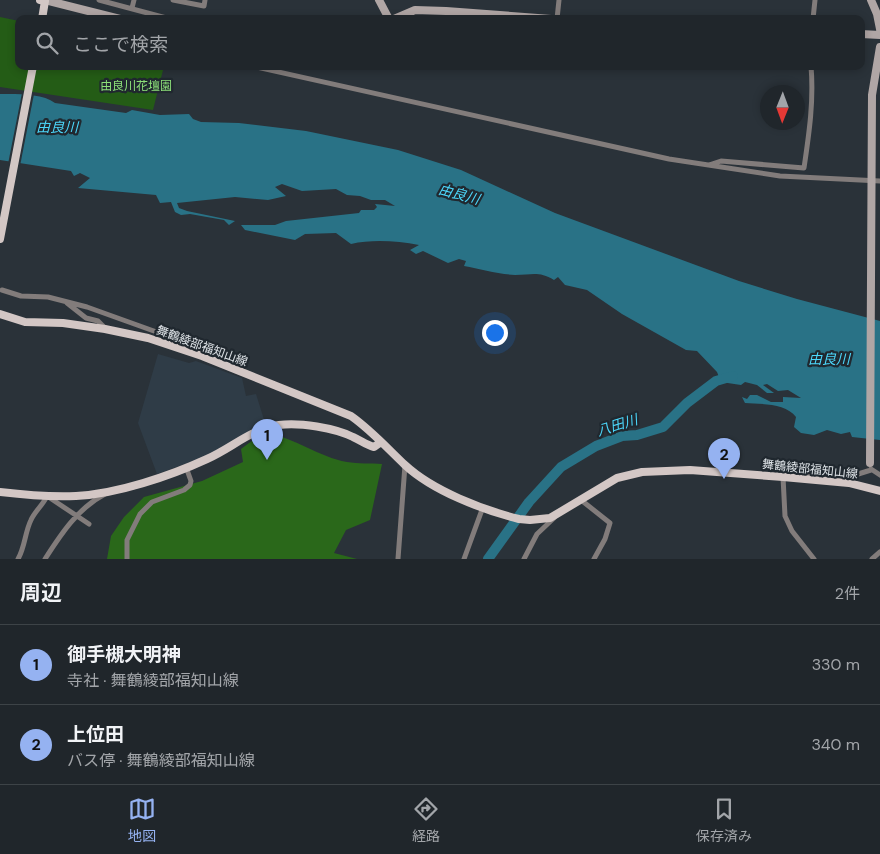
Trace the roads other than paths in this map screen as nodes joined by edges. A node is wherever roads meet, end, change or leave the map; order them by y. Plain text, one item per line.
1 (43, 0) edge
2 (99, 0) edge
3 (134, 0) edge
4 (173, 0) edge
5 (205, 0) edge
6 (379, 0) edge
7 (558, 0) edge
8 (815, 0) edge
9 (871, 0) edge
10 (132, 8) junction
11 (46, 15) edge
12 (104, 15) edge
13 (156, 15) edge
14 (387, 15) edge
15 (403, 15) edge
16 (498, 15) edge
17 (557, 15) edge
18 (813, 15) edge
19 (880, 29) edge
20 (865, 34) edge
21 (880, 36) edge
22 (880, 47) edge
23 (32, 70) edge
24 (270, 70) edge
25 (811, 70) edge
26 (709, 165) junction
27 (880, 181) edge
28 (871, 182) junction
29 (0, 239) edge
30 (2, 290) dead end
31 (64, 301) junction
32 (0, 314) edge
33 (105, 329) junction
34 (229, 358) dead end
35 (381, 442) junction
36 (405, 465) junction
37 (186, 467) junction
38 (870, 467) junction
39 (880, 475) edge
40 (783, 476) junction
41 (880, 491) edge
42 (0, 492) edge
43 (111, 492) junction
44 (47, 496) junction
45 (581, 500) junction
46 (483, 507) junction
47 (77, 516) junction
48 (553, 516) junction
49 (90, 524) dead end
50 (880, 552) edge
51 (18, 559) edge
52 (45, 559) edge
53 (127, 559) edge
54 (398, 559) edge
55 (464, 559) edge
56 (524, 559) edge
57 (594, 559) edge
58 (814, 559) edge
59 (872, 559) edge

1 - 11 main road
1 - 12 street
2 - 10 street
3 - 10 street
4 - 5 street
6 - 14 street
7 - 17 street
8 - 18 street
9 - 19 street
10 - 13 street
15 - 16 street
20 - 21 street
22 - 28 street
23 - 29 main road
24 - 26 street
25 - 26 street
26 - 28 street
27 - 28 street
28 - 38 street
30 - 31 street
31 - 33 street
31 - 34 street
32 - 33 main road, 舞鶴綾部福知山線
33 - 35 main road, 舞鶴綾部福知山線
35 - 36 main road, 舞鶴綾部福知山線
35 - 37 main road
36 - 46 main road, 舞鶴綾部福知山線
36 - 54 street
37 - 43 main road
37 - 53 street
38 - 39 street
38 - 40 street
40 - 41 main road, 舞鶴綾部福知山線
40 - 45 main road, 舞鶴綾部福知山線
40 - 58 street
42 - 44 main road
43 - 44 main road
43 - 47 street
44 - 47 street
44 - 51 street
45 - 48 main road, 舞鶴綾部福知山線
45 - 57 street
46 - 48 main road, 舞鶴綾部福知山線
46 - 55 street
47 - 49 street
47 - 52 street
48 - 56 street
50 - 59 street

